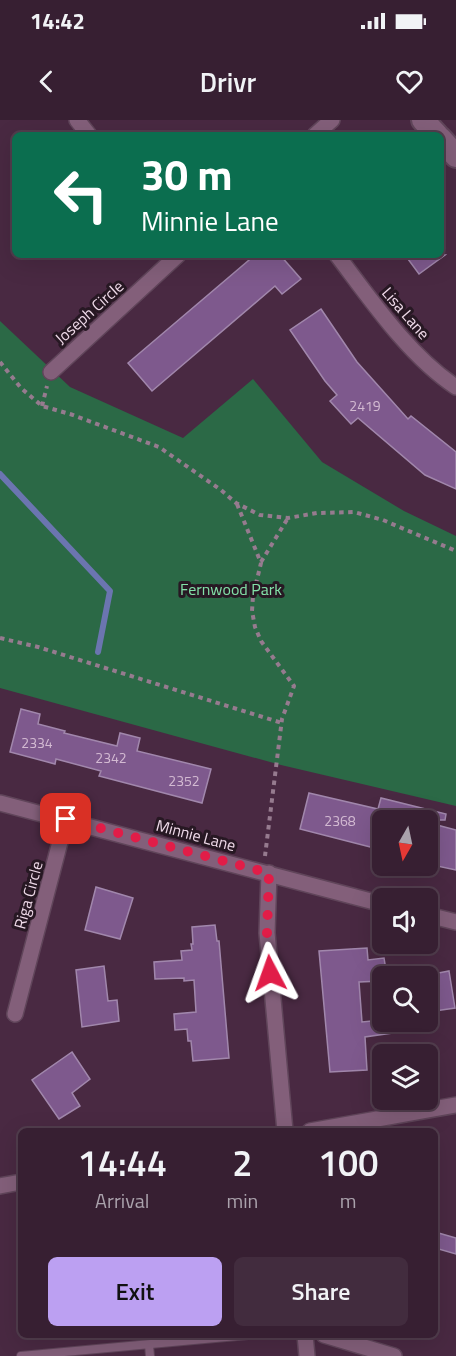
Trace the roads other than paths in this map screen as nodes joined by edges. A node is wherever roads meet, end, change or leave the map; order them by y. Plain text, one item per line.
1 (77, 120) edge
2 (332, 120) edge
3 (423, 120) edge
4 (87, 132) edge
5 (318, 132) edge
6 (434, 132) edge
7 (444, 143) edge
8 (456, 156) edge
9 (175, 258) edge
10 (339, 258) edge
11 (51, 372) dead end
12 (456, 387) edge
13 (0, 802) edge
14 (66, 819) junction
15 (265, 872) junction
16 (372, 901) edge
17 (438, 918) edge
18 (456, 922) edge
19 (15, 1014) dead end
20 (456, 1105) edge
21 (285, 1128) edge
22 (327, 1128) edge
23 (18, 1183) edge
24 (0, 1186) edge
25 (218, 1338) edge
26 (305, 1338) edge
27 (334, 1338) edge
28 (149, 1345) junction
29 (21, 1356) edge
30 (150, 1356) edge
31 (307, 1356) edge
32 (394, 1356) edge

1 - 4 street
2 - 5 street
3 - 6 street
7 - 8 street
9 - 11 street, Joseph Circle
10 - 12 street, Lisa Lane
13 - 14 street, Minnie Lane
14 - 15 street, Minnie Lane
14 - 19 street, Riga Circle
15 - 16 street, Minnie Lane
15 - 21 street
17 - 18 street
20 - 22 street
23 - 24 street
25 - 28 lane
26 - 31 street
27 - 32 street
28 - 29 lane
28 - 30 lane

